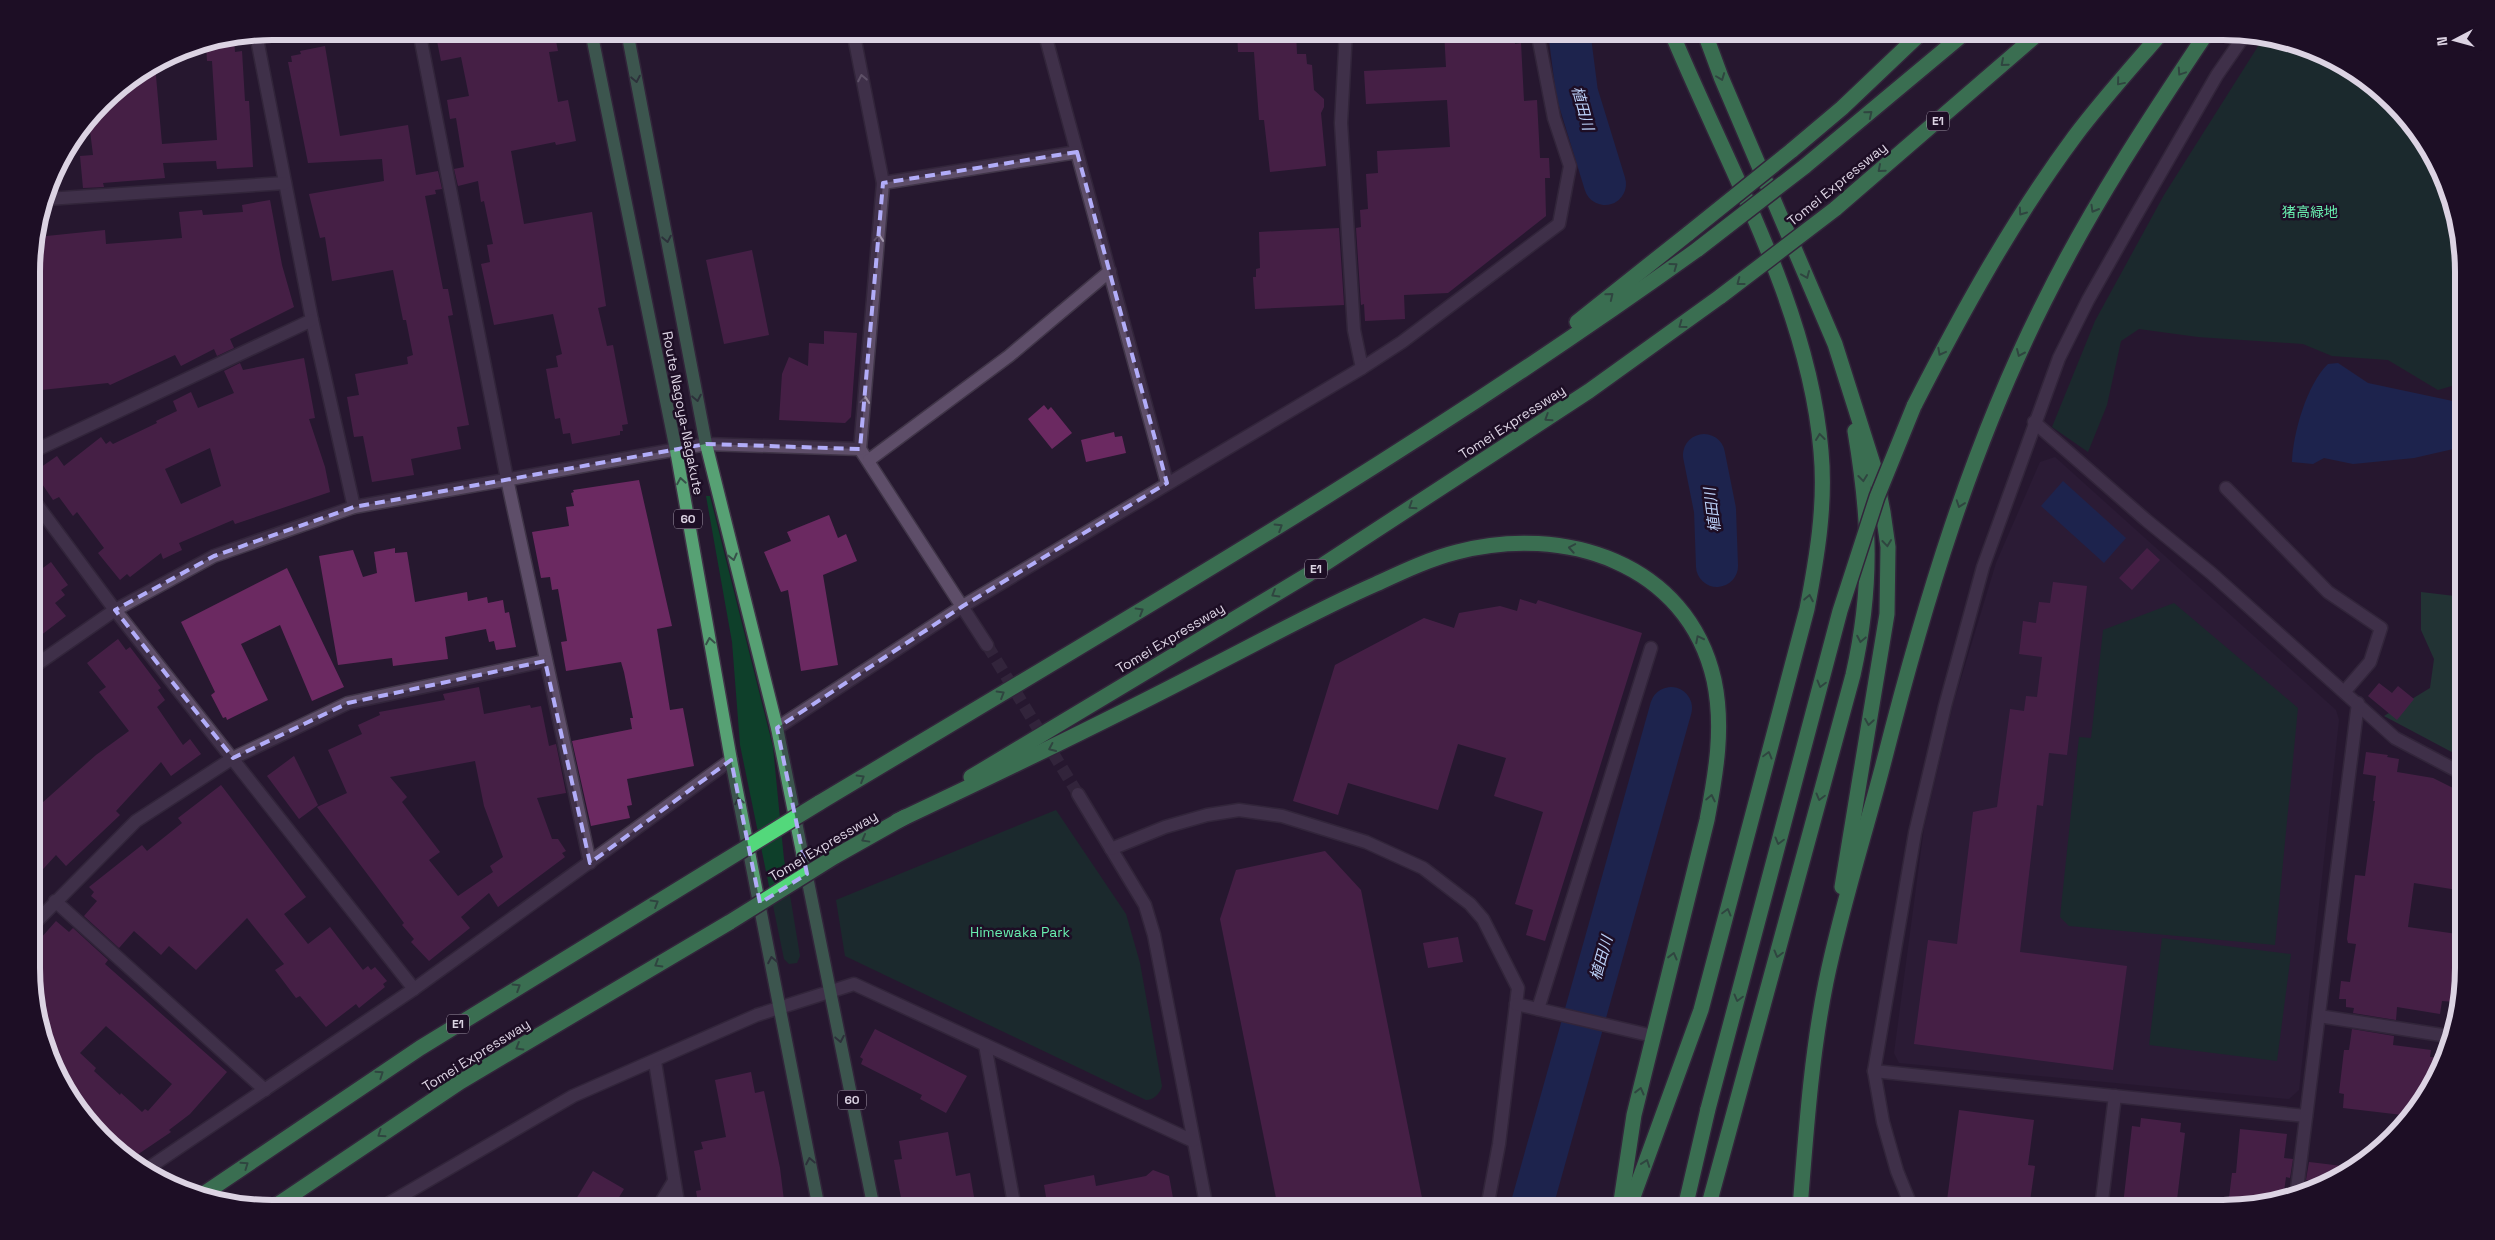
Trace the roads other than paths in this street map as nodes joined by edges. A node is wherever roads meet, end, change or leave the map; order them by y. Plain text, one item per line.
1 (257, 40) edge
2 (422, 40) edge
3 (593, 40) edge
4 (629, 40) edge
5 (855, 40) edge
6 (1046, 40) edge
7 (1346, 40) edge
8 (1539, 40) edge
9 (1675, 40) edge
10 (1707, 40) edge
11 (1914, 40) edge
12 (1956, 40) edge
13 (2031, 40) edge
14 (2155, 40) edge
15 (2202, 40) edge
16 (2241, 40) edge
17 (1077, 152) junction
18 (285, 183) junction
19 (883, 183) junction
20 (52, 198) edge
21 (1110, 271) junction
22 (312, 320) junction
23 (1835, 344) junction
24 (1362, 368) junction
25 (1460, 411) junction
26 (2034, 422) junction
27 (706, 444) junction
28 (40, 448) edge
29 (860, 449) junction
30 (676, 450) junction
31 (869, 460) junction
32 (507, 479) junction
33 (1168, 483) junction
34 (2226, 488) dead end
35 (354, 506) junction
36 (40, 509) edge
37 (963, 606) junction
38 (115, 610) junction
39 (987, 645) tunnel mouth
40 (1651, 648) dead end
41 (545, 661) junction
42 (40, 662) edge
43 (2345, 691) junction
44 (2358, 703) junction
45 (777, 728) junction
46 (232, 758) junction
47 (731, 760) junction
48 (2455, 770) edge
49 (1078, 794) tunnel mouth
50 (897, 821) junction
51 (1111, 849) junction
52 (590, 863) junction
53 (55, 901) junction
54 (40, 917) edge
55 (1826, 982) junction
56 (414, 989) junction
57 (831, 992) junction
58 (1517, 1004) junction
59 (781, 1008) junction
60 (1538, 1009) junction
61 (2319, 1016) junction
62 (1652, 1036) junction
63 (2445, 1036) edge
64 (985, 1045) junction
65 (655, 1062) junction
66 (1874, 1070) junction
67 (265, 1090) junction
68 (2115, 1096) junction
69 (2306, 1116) junction
70 (1193, 1142) junction
71 (151, 1166) edge
72 (674, 1181) junction
73 (2297, 1188) edge
74 (208, 1191) edge
75 (283, 1200) edge
76 (394, 1200) edge
77 (662, 1200) edge
78 (677, 1200) edge
79 (817, 1200) edge
80 (872, 1200) edge
81 (1014, 1200) edge
82 (1205, 1200) edge
83 (1489, 1200) edge
84 (1621, 1200) edge
85 (1632, 1200) edge
86 (1687, 1200) edge
87 (1710, 1200) edge
88 (1801, 1200) edge
89 (1909, 1200) edge
90 (2102, 1200) edge

1 - 18 street
2 - 32 street
3 - 30 main road, Route Nagoya-Nagakute / 60
4 -> 27 main road, Route Nagoya-Nagakute / 60
19 -> 5 street
6 - 17 street
7 - 24 street
8 - 24 street
85 -> 9 highway
10 -> 23 highway
25 -> 11 highway, bridge
25 -> 12 highway, E1, bridge
13 -> 50 highway, Tomei Expressway / E1, bridge
14 -> 86 highway, bridge
15 -> 55 highway
16 - 26 street
17 - 19 street
17 - 21 street
18 - 20 street
18 - 22 street
29 -> 19 street
21 - 31 street
21 - 33 street
22 - 28 street
22 - 35 street
23 -> 55 highway
23 -> 87 highway
24 - 33 street
74 -> 25 highway, E1, bridge
26 - 43 street
26 - 66 street
27 - 29 street
27 - 30 street
27 -> 45 main road, Route Nagoya-Nagakute / 60
29 - 31 street
30 - 32 street
47 -> 30 main road, Route Nagoya-Nagakute / 60
31 - 37 street
32 - 35 street
32 - 41 street
33 - 37 street
34 - 43 street
35 - 38 street
36 - 38 street
37 - 39 street
37 - 45 street
38 - 42 street
38 - 46 street
40 - 60 street
41 - 46 street
41 - 52 street
43 - 44 street
44 - 48 street
44 - 61 street
45 - 57 main road, Route Nagoya-Nagakute / 60
46 - 53 street
46 - 56 street
47 - 52 street
59 -> 47 main road, Route Nagoya-Nagakute / 60
49 - 51 street
62 -> 50 highway
50 -> 75 highway, Tomei Expressway / E1, bridge
51 - 58 street
51 - 70 street
52 - 56 street
53 - 54 street
53 - 67 street
55 - 88 highway
56 - 67 street
57 - 59 street
57 - 64 street
57 -> 80 main road, 60
58 - 60 street
58 - 83 street
59 - 65 street
79 -> 59 main road, 60
60 - 62 street
61 - 63 street
61 - 69 street
84 -> 62 highway
64 - 70 street
64 - 81 street
65 - 72 street
65 - 76 street
66 - 68 street
66 - 89 street
67 - 71 street
68 - 69 street
68 - 90 street
69 - 73 street
70 - 82 street
72 - 77 street
72 - 78 street

